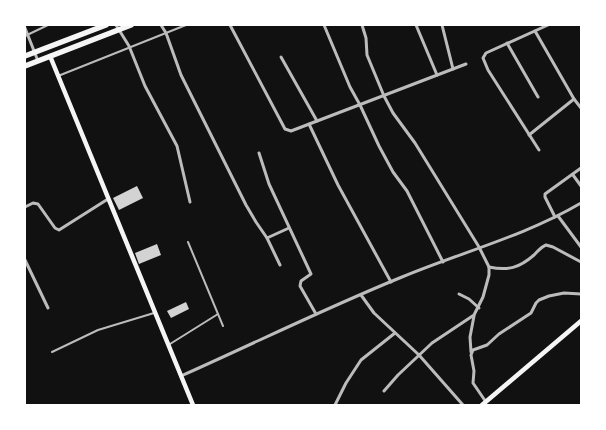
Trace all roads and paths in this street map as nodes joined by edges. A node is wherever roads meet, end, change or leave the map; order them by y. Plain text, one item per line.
1 (48, 25) edge
2 (106, 25) edge
3 (131, 25) edge
4 (161, 25) edge
5 (186, 25) edge
6 (230, 25) edge
7 (324, 25) edge
8 (362, 25) edge
9 (416, 25) edge
10 (442, 25) edge
11 (548, 25) edge
12 (118, 27) edge
13 (25, 28) edge
14 (535, 31) junction
15 (166, 33) junction
16 (27, 35) edge
17 (508, 44) junction
18 (129, 46) junction
19 (34, 52) junction
20 (25, 56) edge
21 (50, 56) junction
22 (281, 57) dead end
23 (38, 61) junction
24 (466, 64) dead end
25 (25, 66) edge
26 (453, 69) junction
27 (437, 75) junction
28 (58, 76) junction
29 (384, 96) junction
30 (538, 97) dead end
31 (574, 99) junction
32 (360, 105) junction
33 (581, 108) edge
34 (317, 121) junction
35 (309, 124) junction
36 (530, 135) junction
37 (539, 150) dead end
38 (259, 153) dead end
39 (581, 168) edge
40 (573, 175) junction
41 (581, 186) edge
42 (108, 199) junction
43 (190, 202) dead end
44 (581, 203) edge
45 (25, 207) edge
46 (557, 216) junction
47 (289, 228) junction
48 (268, 238) junction
49 (188, 242) dead end
50 (479, 247) junction
51 (581, 247) edge
52 (25, 260) edge
53 (443, 262) junction
54 (581, 262) edge
55 (280, 265) dead end
56 (489, 267) junction
57 (391, 282) junction
58 (459, 294) dead end
59 (581, 294) edge
60 (361, 295) junction
61 (48, 308) dead end
62 (479, 308) junction
63 (154, 313) junction
64 (218, 314) junction
65 (316, 314) junction
66 (474, 315) junction
67 (581, 321) edge
68 (223, 326) dead end
69 (395, 333) junction
70 (168, 345) junction
71 (52, 352) dead end
72 (471, 352) junction
73 (419, 355) junction
74 (180, 377) junction
75 (384, 391) dead end
76 (486, 404) edge
77 (193, 405) edge
78 (335, 405) edge
79 (463, 405) edge

1 - 16 lane
2 - 19 highway
3 - 12 highway
4 - 15 street
5 - 15 lane
6 - 35 street
7 - 32 street
8 - 29 street
9 - 27 street
10 - 26 street
11 - 14 street
12 - 18 street
12 - 21 highway
13 - 16 street
14 - 17 street
14 - 31 street
15 - 18 lane
15 - 48 street
16 - 19 street
17 - 30 street
17 - 36 street
18 - 28 lane
18 - 43 street
19 - 20 highway
19 - 23 street
21 - 23 highway
21 - 28 main road
22 - 34 street
23 - 25 highway
24 - 26 street
26 - 27 street
27 - 29 street
28 - 42 main road
29 - 32 street
29 - 50 street
31 - 33 street
31 - 36 street
32 - 34 street
32 - 53 street
34 - 35 street
35 - 57 street
36 - 37 street
38 - 47 street
39 - 40 street
40 - 41 street
40 - 46 street
42 - 45 street
42 - 63 main road
44 - 46 street
46 - 50 street
46 - 51 street
47 - 48 street
47 - 65 street
48 - 55 street
49 - 64 lane
50 - 53 street
50 - 56 street
52 - 61 street
53 - 57 street
54 - 56 street
56 - 62 street
57 - 60 street
58 - 62 street
59 - 72 street
60 - 65 street
60 - 69 street
62 - 66 street
63 - 70 main road
63 - 71 lane
64 - 68 lane
64 - 70 lane
65 - 74 street
66 - 72 street
66 - 73 street
67 - 76 main road
69 - 73 street
69 - 78 street
70 - 74 main road
72 - 76 street
73 - 75 street
73 - 79 street
74 - 77 main road

